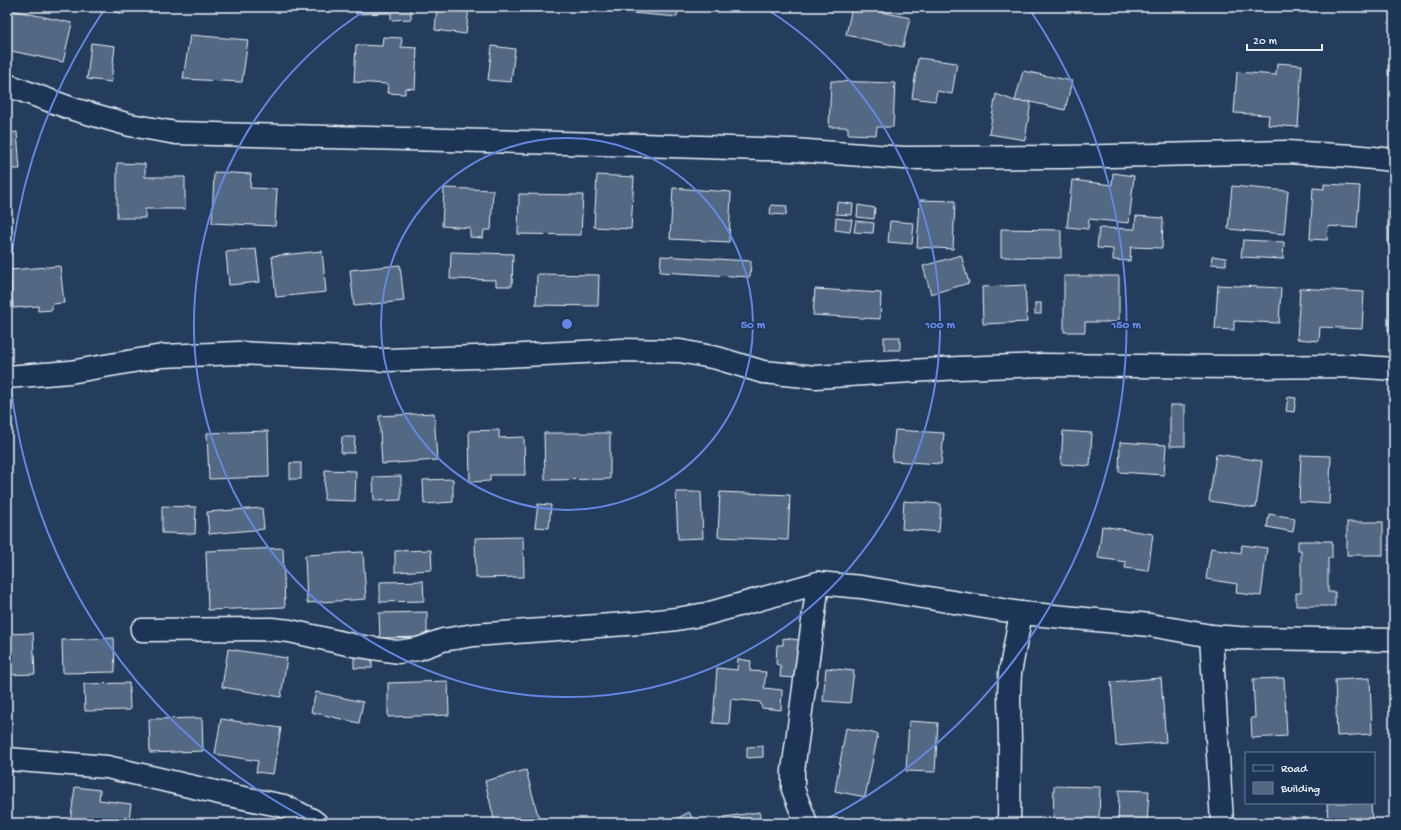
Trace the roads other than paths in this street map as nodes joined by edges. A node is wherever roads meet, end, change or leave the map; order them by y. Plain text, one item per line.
1 (7, 85) edge
2 (1394, 160) edge
3 (1394, 369) edge
4 (7, 377) edge
5 (818, 583) junction
6 (1020, 613) junction
7 (142, 630) dead end
8 (1211, 636) junction
9 (1394, 640) edge
10 (7, 759) edge
11 (316, 823) edge
12 (806, 823) edge
13 (1009, 823) edge
14 (1222, 823) edge

1 - 2 street
3 - 4 street
5 - 6 street
5 - 7 street
5 - 12 street
6 - 8 street
6 - 13 street
8 - 9 street
8 - 14 street
10 - 11 street

